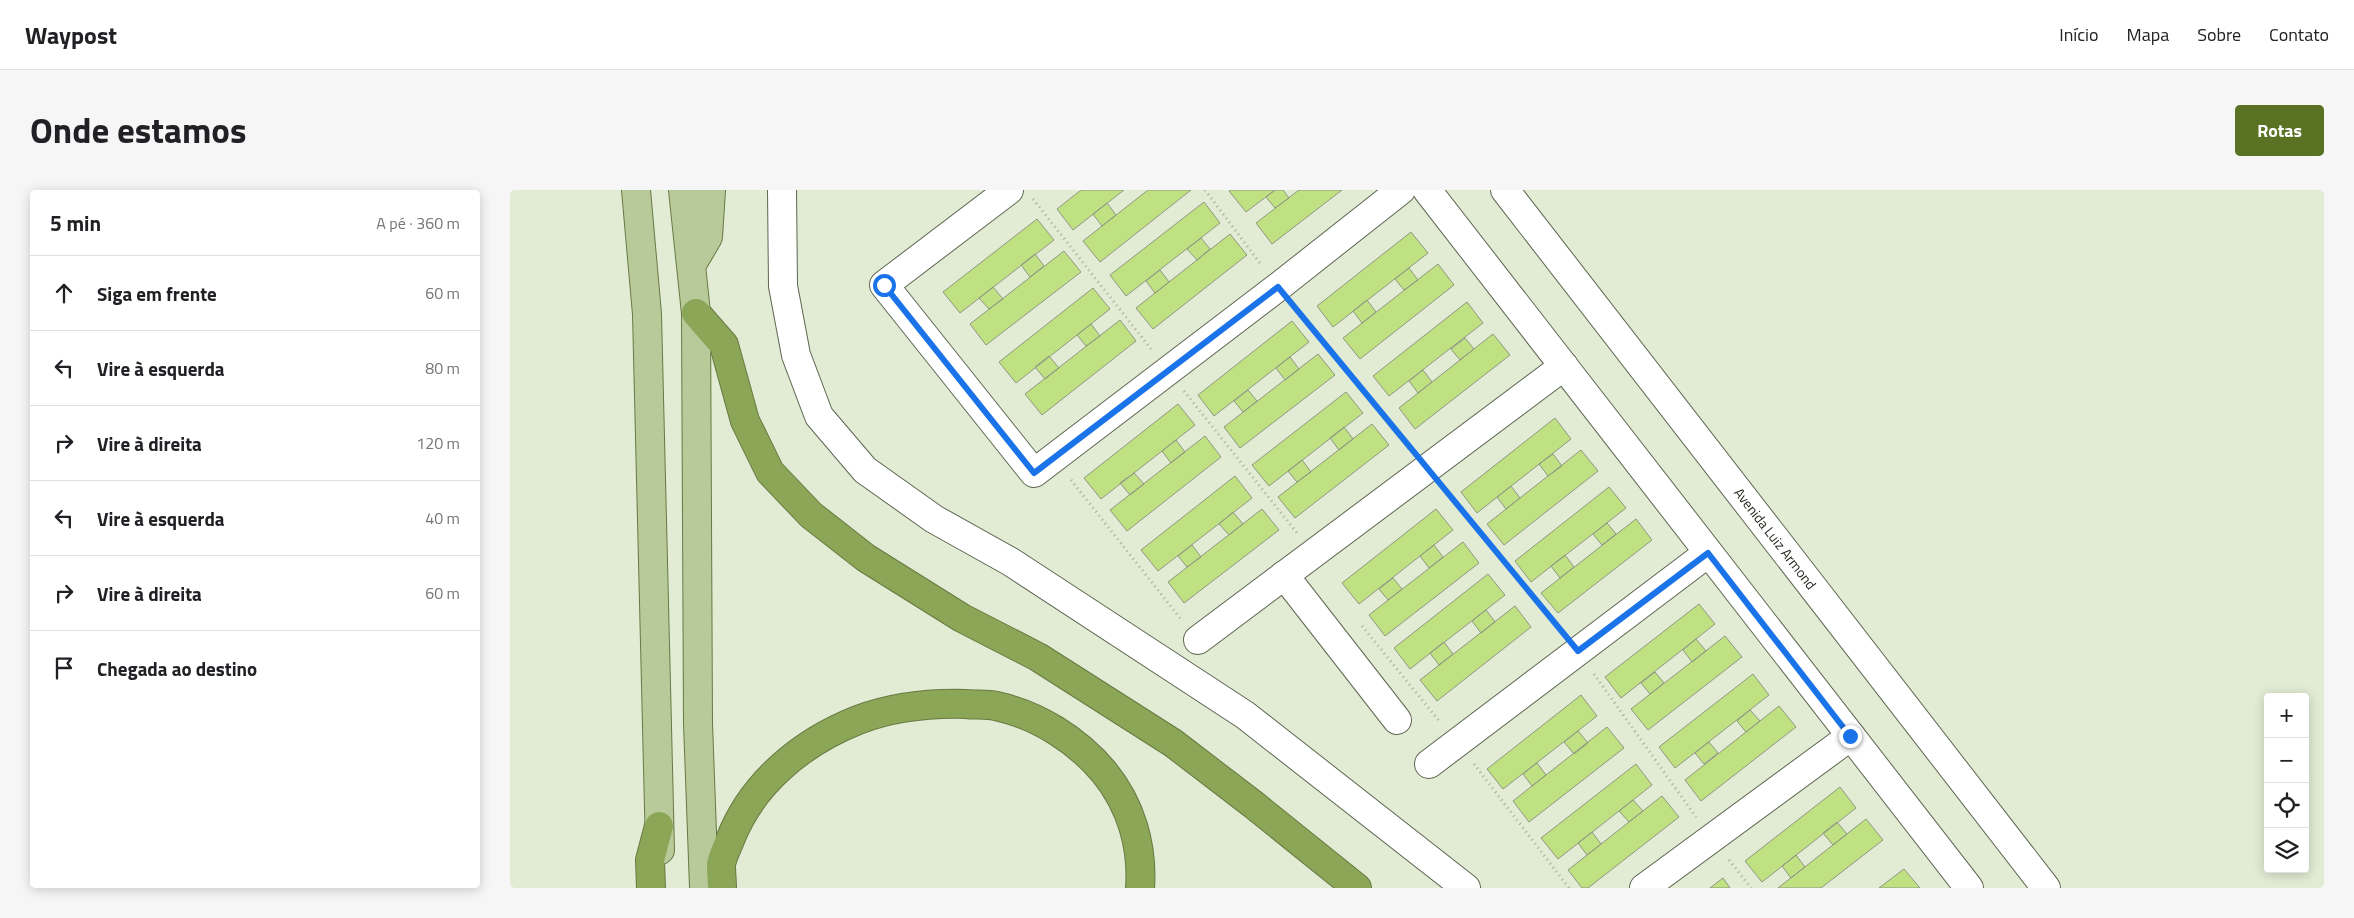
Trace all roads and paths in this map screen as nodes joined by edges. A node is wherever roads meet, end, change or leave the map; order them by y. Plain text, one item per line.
1 (636, 190) edge
2 (683, 190) edge
3 (711, 190) edge
4 (782, 190) edge
5 (1205, 190) edge
6 (1400, 190) edge
7 (1428, 190) edge
8 (1504, 190) edge
9 (1021, 194) edge
10 (691, 266) junction
11 (1278, 287) junction
12 (696, 313) junction
13 (1564, 366) junction
14 (1168, 370) junction
15 (1054, 458) junction
16 (1426, 469) junction
17 (1708, 553) junction
18 (1313, 554) junction
19 (1284, 575) junction
20 (1356, 619) dead end
21 (1198, 640) joint
22 (1578, 651) junction
23 (1397, 720) dead end
24 (1850, 736) junction
25 (1457, 742) junction
26 (1429, 764) dead end
27 (659, 826) junction
28 (1711, 838) junction
29 (651, 888) edge
30 (661, 888) edge
31 (704, 888) edge
32 (722, 888) edge
33 (1140, 888) edge
34 (1356, 888) edge
35 (1466, 888) edge
36 (1569, 888) edge
37 (1644, 888) edge
38 (1751, 888) edge
39 (1969, 888) edge
40 (2046, 888) edge

1 - 27 main road
2 - 10 main road
3 - 10 main road
4 - 35 street
5 - 11 path
6 - 11 street
7 - 13 street
8 - 40 street, Avenida Luiz Armond
9 - 14 path
9 - 15 street
10 - 12 main road
11 - 14 street
11 - 16 path
12 - 31 main road
12 - 34 highway
13 - 16 street
13 - 17 street
14 - 15 street
14 - 18 path
15 - 21 path
16 - 18 street
16 - 22 path
17 - 22 street
17 - 24 street
18 - 19 street
19 - 21 street
19 - 23 street
20 - 25 path
22 - 25 street
22 - 28 path
24 - 28 street
24 - 39 street
25 - 26 street
25 - 36 path
27 - 29 highway
27 - 30 main road
28 - 37 street
28 - 38 path
32 - 33 highway

